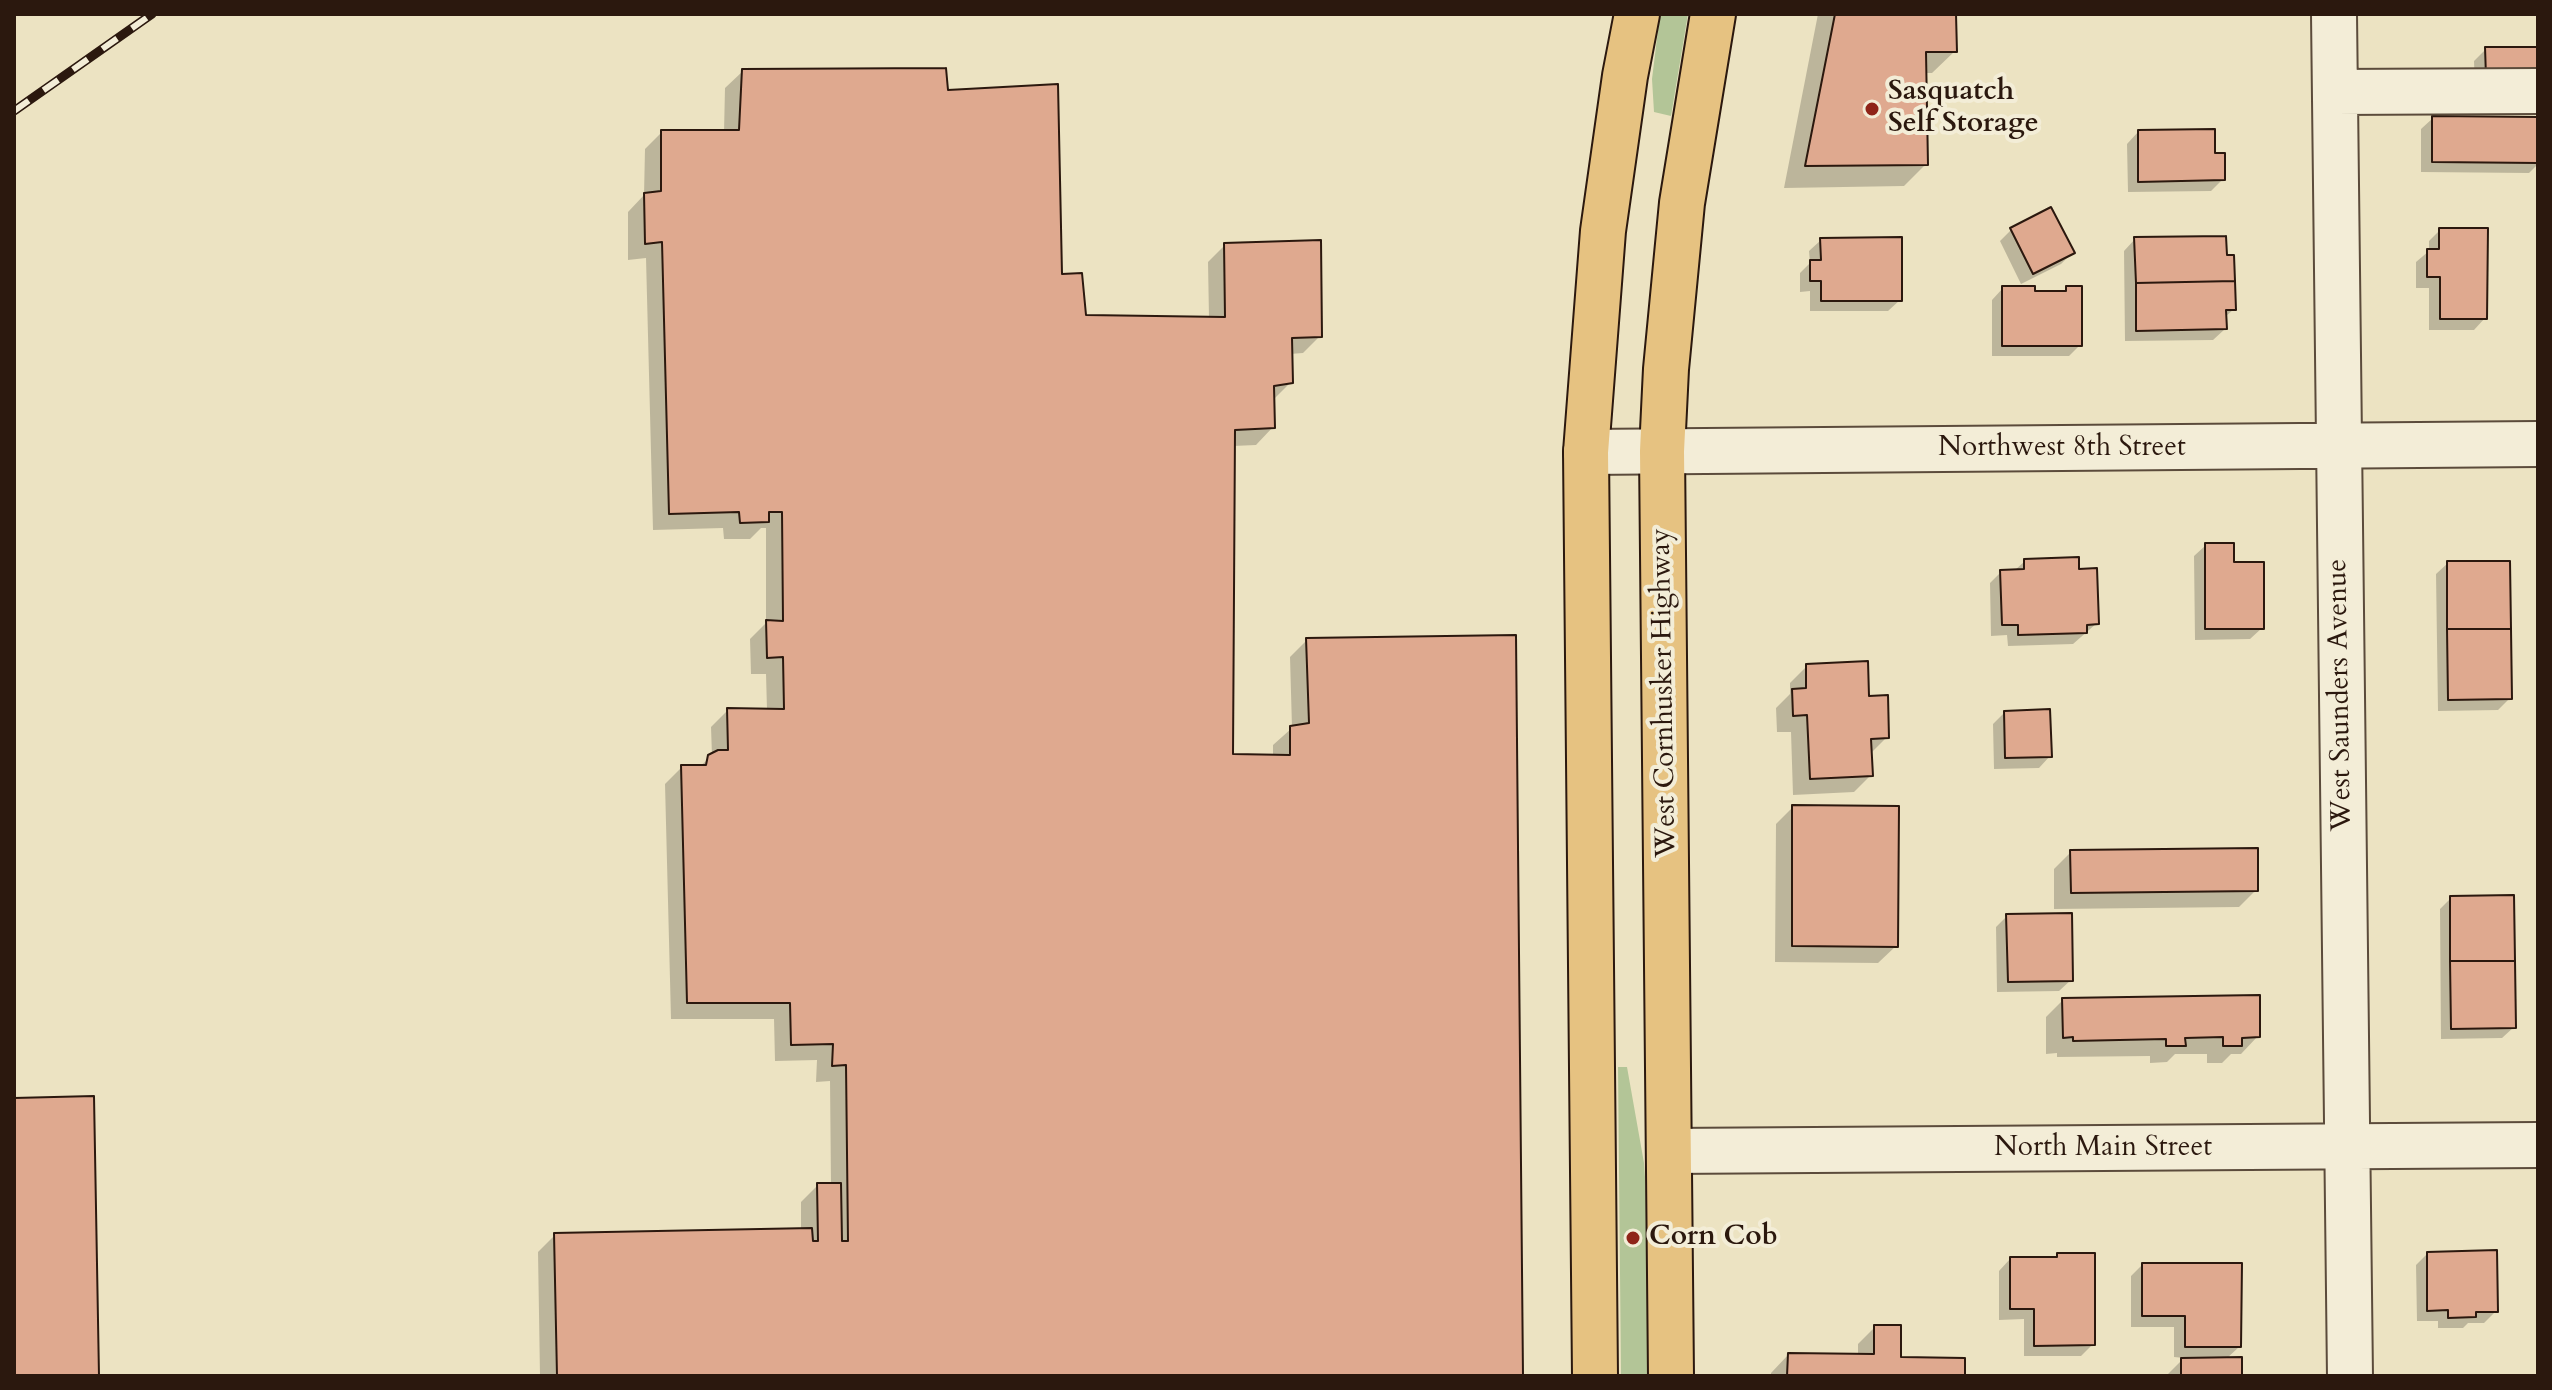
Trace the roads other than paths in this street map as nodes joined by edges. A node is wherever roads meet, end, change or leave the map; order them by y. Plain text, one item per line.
1 (1637, 14) edge
2 (1713, 14) edge
3 (2334, 14) edge
4 (2538, 91) edge
5 (2335, 92) junction
6 (2538, 444) edge
7 (2338, 447) junction
8 (1662, 451) junction
9 (1586, 452) junction
10 (2538, 1145) edge
11 (2347, 1147) junction
12 (1669, 1151) junction
13 (1595, 1376) edge
14 (1671, 1376) edge
15 (2350, 1376) edge

1 - 9 main road
2 - 8 main road, West Cornhusker Highway
3 - 5 street, West Saunders Avenue
4 - 5 street
5 - 7 street, West Saunders Avenue
6 - 7 street, Northwest 8th Street
7 - 8 street, Northwest 8th Street
7 - 11 street, West Saunders Avenue
8 - 9 street, Northwest 8th Street
8 - 12 main road, West Cornhusker Highway
9 - 13 main road
10 - 11 street, North Main Street
11 - 12 street, North Main Street
11 - 15 street, West Saunders Avenue
12 - 14 main road, West Cornhusker Highway

